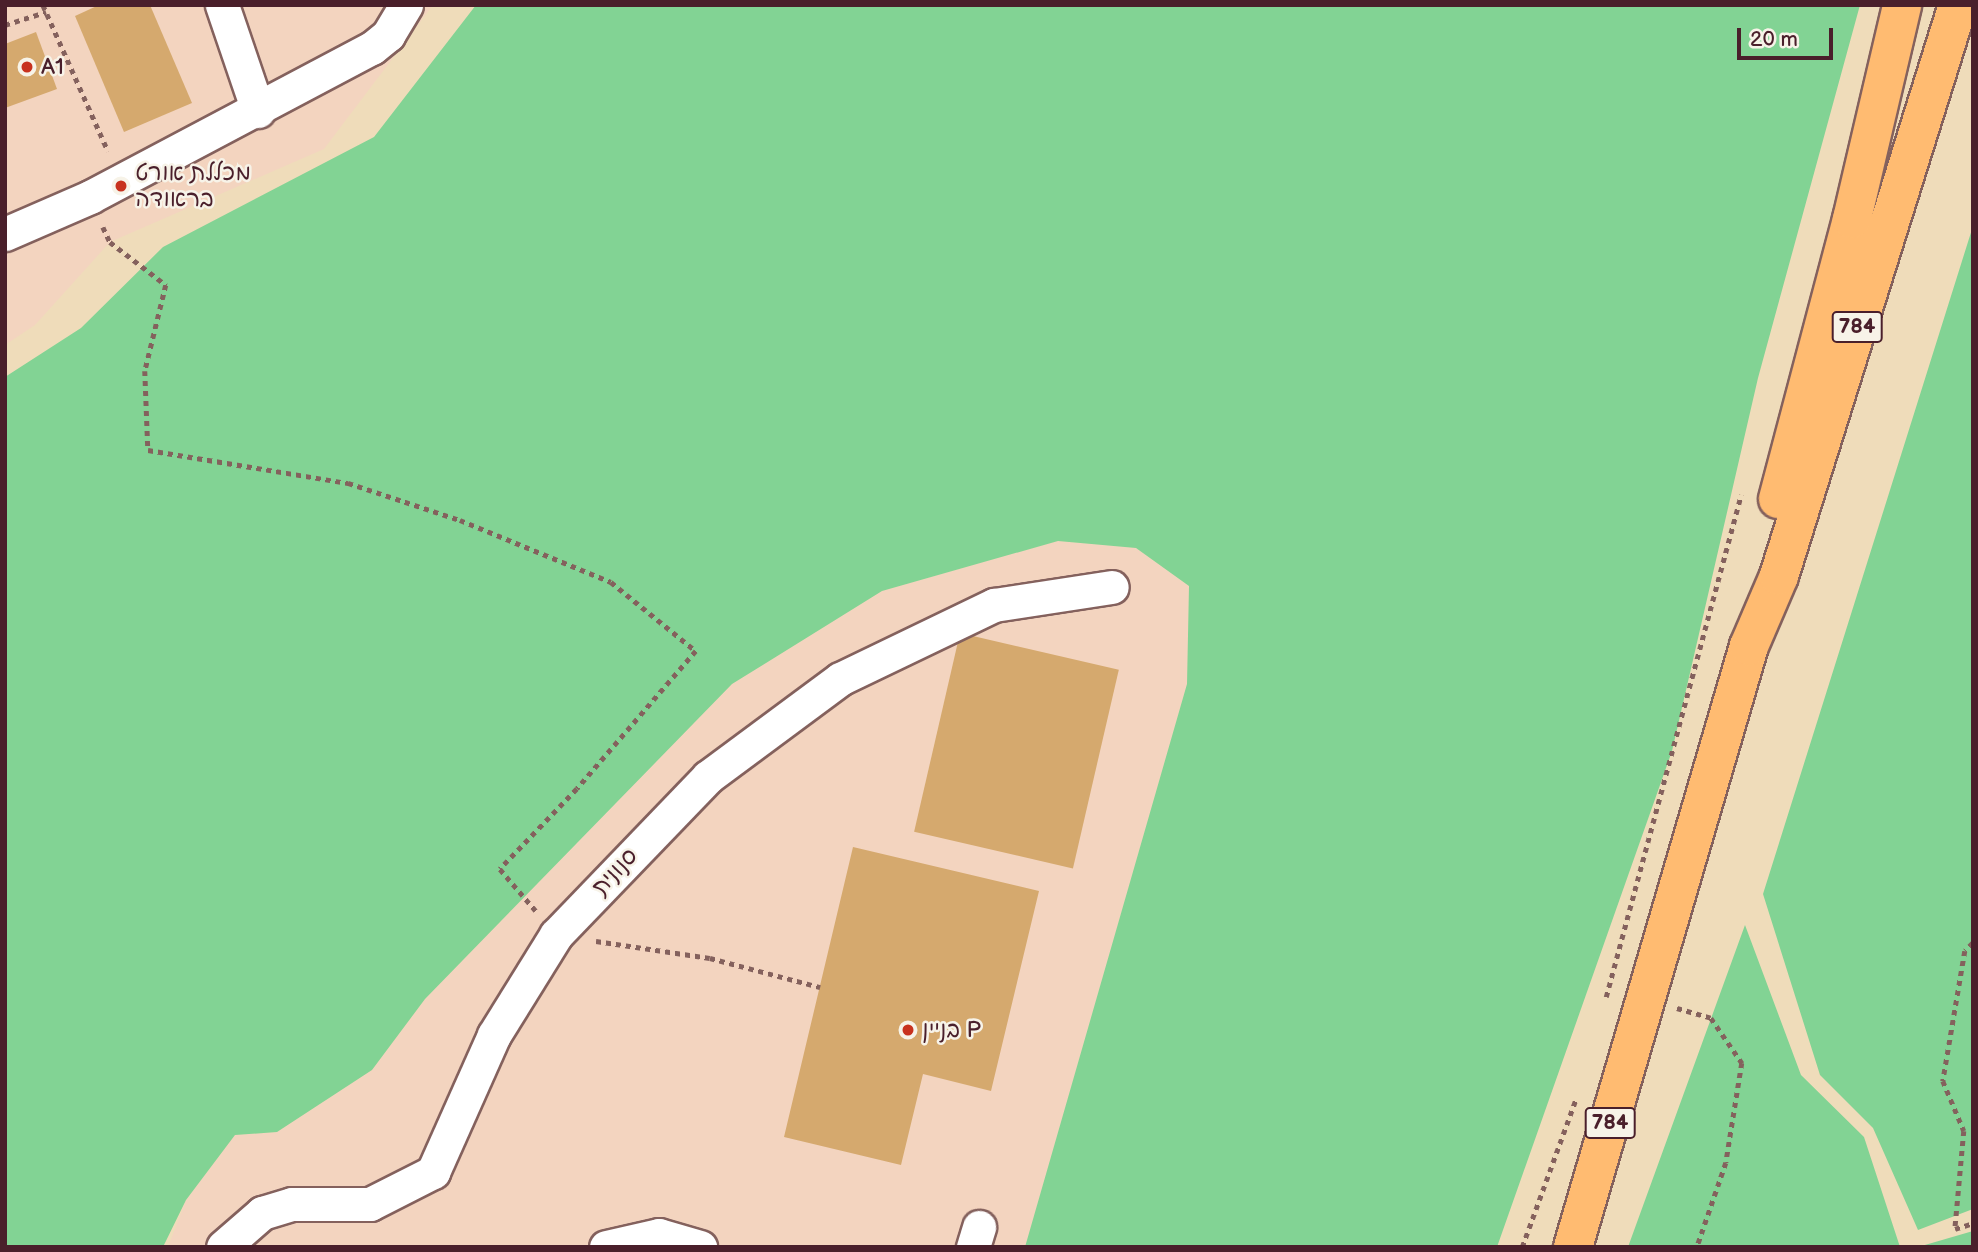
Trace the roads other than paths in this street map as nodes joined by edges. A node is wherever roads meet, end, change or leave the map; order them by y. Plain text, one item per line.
1 (222, 5) edge
2 (406, 5) edge
3 (1902, 5) edge
4 (1958, 5) edge
5 (258, 111) junction
6 (5, 234) edge
7 (1112, 587) dead end
8 (1749, 646) junction
9 (223, 1247) edge
10 (606, 1247) edge
11 (700, 1247) edge
12 (1573, 1247) edge

1 - 5 street
2 - 5 street
3 - 8 main road
4 - 8 main road, 784
5 - 6 street
7 - 9 street, סנונית
8 - 12 main road, 784
10 - 11 street

